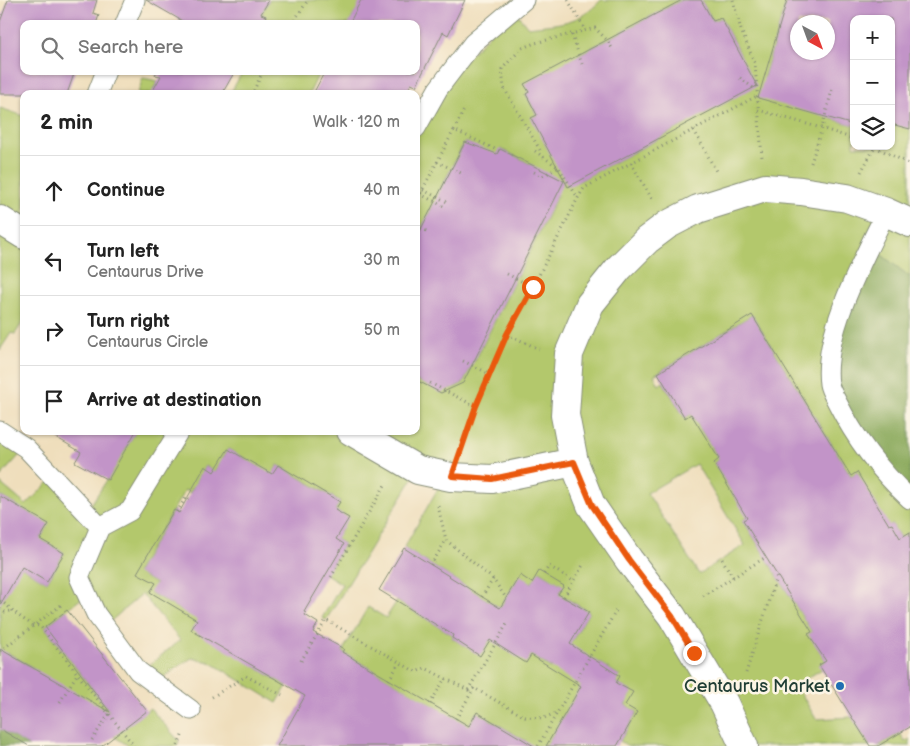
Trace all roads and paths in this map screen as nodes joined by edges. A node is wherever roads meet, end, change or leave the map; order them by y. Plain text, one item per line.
1 (135, 0) edge
2 (308, 0) edge
3 (524, 0) edge
4 (568, 0) edge
5 (733, 0) edge
6 (127, 20) edge
7 (295, 20) edge
8 (585, 30) junction
9 (572, 35) junction
10 (612, 48) dead end
11 (582, 64) dead end
12 (104, 75) edge
13 (261, 75) edge
14 (740, 78) dead end
15 (99, 90) edge
16 (254, 90) edge
17 (756, 90) junction
18 (832, 90) dead end
19 (757, 96) junction
20 (465, 108) dead end
21 (758, 110) junction
22 (420, 121) edge
23 (822, 128) junction
24 (454, 130) junction
25 (694, 130) junction
26 (850, 138) edge
27 (540, 150) dead end
28 (882, 150) edge
29 (535, 151) dead end
30 (499, 152) dead end
31 (437, 162) junction
32 (631, 163) junction
33 (910, 164) edge
34 (559, 168) junction
35 (534, 172) dead end
36 (461, 174) dead end
37 (765, 188) junction
38 (423, 190) junction
39 (801, 191) junction
40 (420, 194) joint
41 (578, 198) junction
42 (730, 198) junction
43 (447, 202) dead end
44 (445, 206) dead end
45 (898, 218) edge
46 (0, 220) edge
47 (667, 225) junction
48 (420, 229) edge
49 (20, 232) edge
50 (429, 232) dead end
51 (507, 274) dead end
52 (533, 287) junction
53 (463, 361) dead end
54 (490, 374) junction
55 (430, 383) dead end
56 (476, 406) junction
57 (0, 431) edge
58 (177, 435) edge
59 (358, 435) edge
60 (574, 462) junction
61 (452, 476) junction
62 (386, 485) dead end
63 (189, 499) dead end
64 (910, 499) edge
65 (438, 506) dead end
66 (178, 512) dead end
67 (100, 528) junction
68 (446, 540) junction
69 (766, 557) dead end
70 (722, 559) dead end
71 (430, 565) dead end
72 (583, 565) dead end
73 (544, 574) dead end
74 (777, 575) dead end
75 (331, 577) dead end
76 (733, 577) junction
77 (493, 579) junction
78 (574, 581) junction
79 (84, 588) junction
80 (703, 596) dead end
81 (482, 597) dead end
82 (564, 597) dead end
83 (506, 598) dead end
84 (0, 601) edge
85 (0, 609) edge
86 (617, 609) dead end
87 (11, 611) junction
88 (507, 624) dead end
89 (34, 626) junction
90 (0, 651) edge
91 (300, 661) dead end
92 (399, 663) junction
93 (746, 673) dead end
94 (77, 674) junction
95 (445, 678) junction
96 (390, 680) dead end
97 (474, 688) junction
98 (468, 690) junction
99 (282, 695) dead end
100 (60, 702) dead end
101 (430, 704) dead end
102 (191, 710) joint
103 (558, 712) junction
104 (109, 714) junction
105 (456, 719) dead end
106 (92, 740) dead end
107 (134, 746) edge
108 (538, 746) edge
109 (744, 746) edge

1 - 6 lane
2 - 7 path
3 - 22 lane
4 - 8 path
5 - 17 path
8 - 9 path
8 - 10 path
9 - 11 path
9 - 27 path
12 - 15 lane
13 - 16 path
14 - 17 path
17 - 19 path
18 - 23 path
19 - 21 path
19 - 25 path
20 - 24 path
21 - 23 path
21 - 37 path
23 - 26 path
23 - 39 path
24 - 30 path
24 - 31 path
25 - 32 path
25 - 42 path
28 - 33 path
29 - 34 path
31 - 36 path
31 - 38 path
32 - 41 path
32 - 47 path
34 - 35 path
34 - 41 path
37 - 39 street
37 - 42 street
38 - 40 path
38 - 43 path
39 - 45 street
40 - 44 path
41 - 52 path
42 - 47 street
45 - 64 lane
46 - 49 street
47 - 60 street
48 - 50 path
51 - 52 path
52 - 54 path
53 - 54 path
54 - 56 path
55 - 56 path
56 - 61 path
57 - 67 lane
58 - 67 lane
59 - 61 street
60 - 61 street
60 - 109 street
62 - 75 path
63 - 66 path
65 - 68 path
67 - 79 lane
68 - 71 path
68 - 77 path
69 - 76 path
70 - 76 path
72 - 78 path
73 - 78 path
74 - 93 path
76 - 80 path
77 - 81 path
77 - 83 path
78 - 82 path
79 - 89 path
79 - 102 lane
84 - 87 path
85 - 87 path
86 - 103 path
87 - 89 path
88 - 98 path
89 - 90 path
89 - 94 path
91 - 92 path
92 - 95 path
92 - 96 path
94 - 100 path
94 - 104 path
95 - 98 path
95 - 101 path
97 - 98 path
97 - 103 path
97 - 105 path
99 - 102 path
103 - 108 path
104 - 106 path
104 - 107 path

